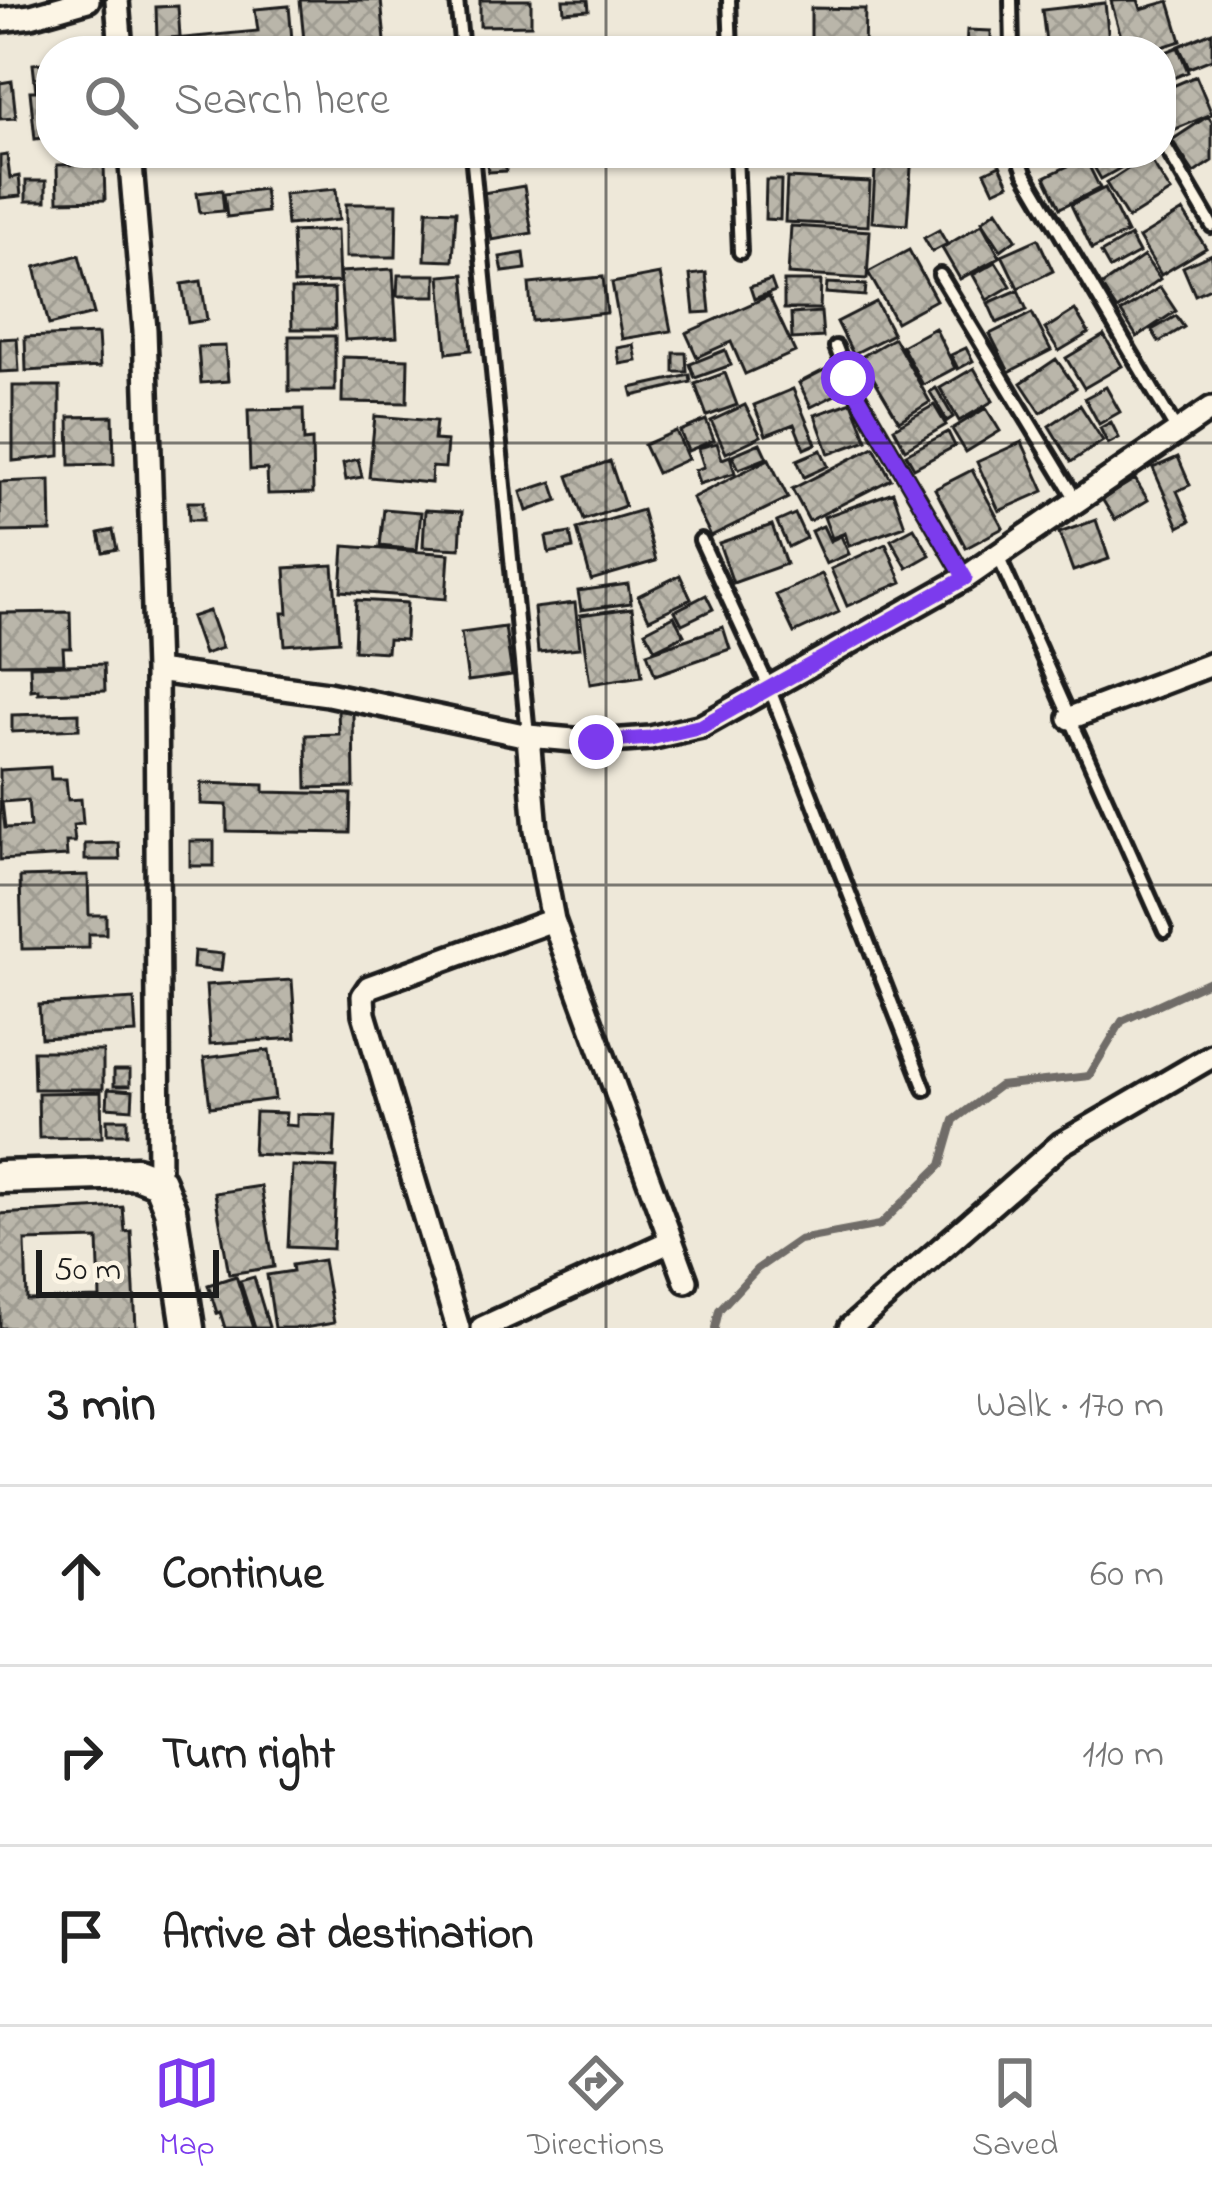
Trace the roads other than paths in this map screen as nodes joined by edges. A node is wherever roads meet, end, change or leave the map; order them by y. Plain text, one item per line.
1 (88, 0) edge
2 (117, 0) edge
3 (458, 0) edge
4 (729, 0) edge
5 (1011, 0) edge
6 (0, 20) edge
7 (120, 36) edge
8 (461, 36) edge
9 (730, 36) edge
10 (1012, 36) edge
11 (1176, 165) edge
12 (131, 168) edge
13 (473, 168) edge
14 (737, 168) edge
15 (1024, 168) edge
16 (1212, 226) edge
17 (740, 252) dead end
18 (940, 275) dead end
19 (836, 347) dead end
20 (1212, 408) edge
21 (1178, 431) junction
22 (1077, 501) junction
23 (701, 540) dead end
24 (998, 556) junction
25 (965, 578) junction
26 (1212, 664) edge
27 (156, 670) junction
28 (769, 687) junction
29 (1070, 718) junction
30 (528, 736) junction
31 (553, 920) junction
32 (1165, 931) dead end
33 (1212, 1056) edge
34 (925, 1090) dead end
35 (0, 1177) edge
36 (159, 1182) junction
37 (671, 1241) junction
38 (686, 1281) dead end
39 (188, 1328) edge
40 (458, 1328) edge
41 (482, 1328) edge
42 (850, 1328) edge

1 - 6 street
2 - 7 street
3 - 8 lane
4 - 9 lane
5 - 10 lane
11 - 16 lane
12 - 27 street
13 - 30 lane
14 - 17 lane
15 - 21 lane
18 - 22 lane
19 - 25 lane
20 - 21 street
21 - 22 street
22 - 24 street
23 - 28 lane
24 - 25 street
24 - 29 lane
25 - 28 street
26 - 29 street
27 - 30 street
27 - 36 street
28 - 30 street
28 - 34 lane
29 - 32 lane
30 - 31 street
31 - 37 street
31 - 40 street
33 - 42 street
35 - 36 street
36 - 39 street
37 - 38 street
37 - 41 street

